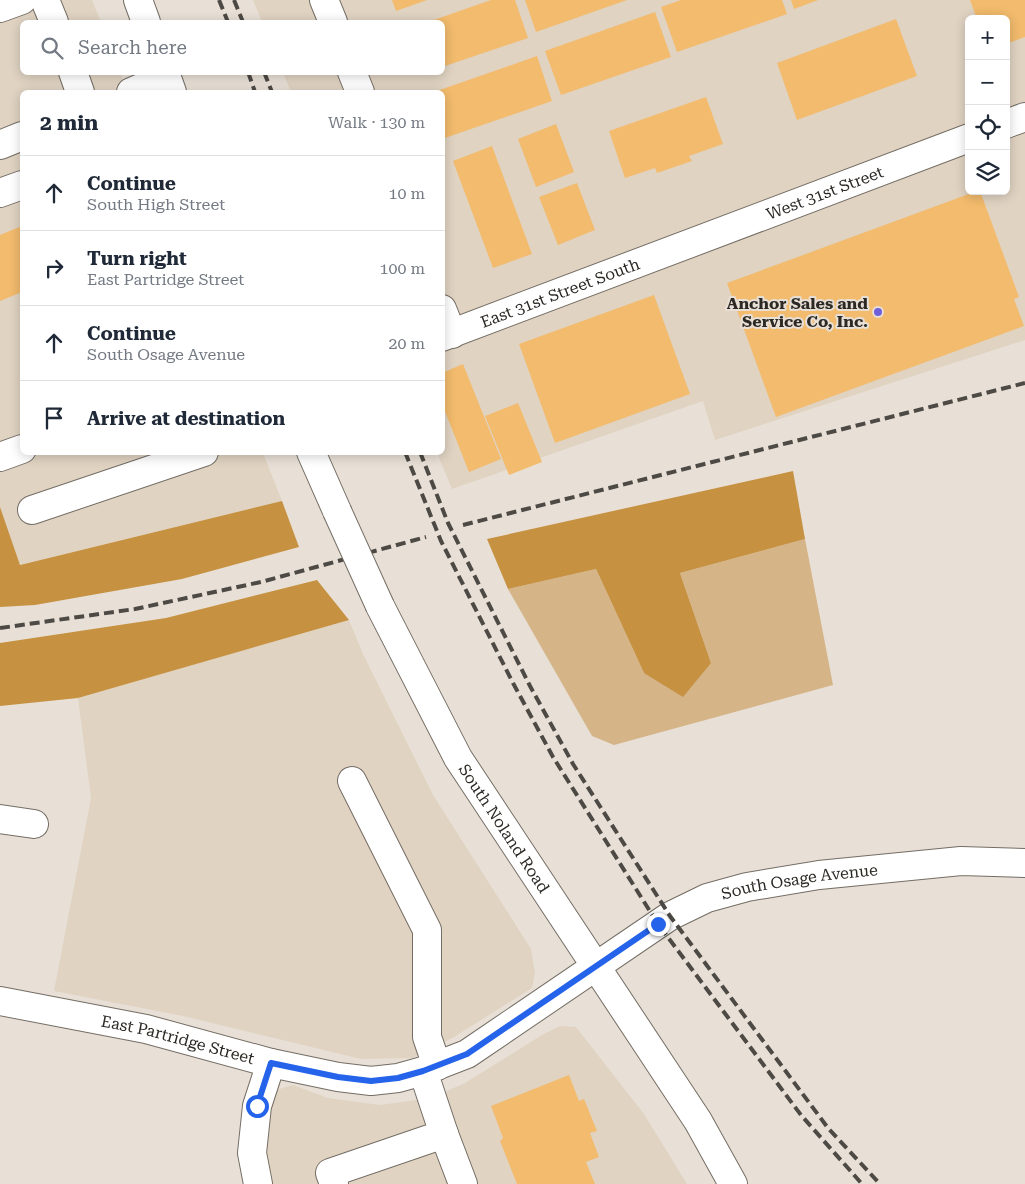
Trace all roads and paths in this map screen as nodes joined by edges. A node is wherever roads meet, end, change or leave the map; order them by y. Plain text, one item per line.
1 (22, 0) edge
2 (45, 0) edge
3 (138, 0) edge
4 (324, 0) edge
5 (0, 8) edge
6 (53, 20) edge
7 (145, 20) edge
8 (332, 20) edge
9 (74, 75) edge
10 (353, 75) edge
11 (168, 81) edge
12 (79, 90) edge
13 (138, 90) edge
14 (359, 90) edge
15 (1025, 117) edge
16 (1010, 123) edge
17 (20, 137) edge
18 (965, 140) edge
19 (0, 145) edge
20 (20, 186) edge
21 (0, 194) edge
22 (679, 248) joint
23 (447, 336) edge
24 (20, 450) edge
25 (195, 455) edge
26 (312, 455) edge
27 (0, 458) edge
28 (32, 510) dead end
29 (352, 781) dead end
30 (0, 819) edge
31 (34, 824) dead end
32 (1025, 863) edge
33 (594, 968) junction
34 (0, 1002) edge
35 (271, 1063) junction
36 (430, 1068) junction
37 (444, 1134) junction
38 (258, 1184) edge
39 (334, 1184) edge
40 (463, 1184) edge
41 (733, 1184) edge

1 - 5 street
2 - 6 street
3 - 7 street
4 - 8 street
9 - 12 street
10 - 14 street
11 - 13 street
15 - 16 street
17 - 19 street
18 - 22 street, West 31st Street
20 - 21 street
22 - 23 street, East 31st Street South
24 - 27 street
25 - 28 street
26 - 33 street, South Noland Road, bridge
29 - 36 street
30 - 31 street
32 - 33 street, South Osage Avenue
33 - 36 street, East Partridge Street
33 - 41 street, South Noland Road
34 - 35 street, East Partridge Street
35 - 36 street, East Partridge Street
35 - 38 street
36 - 37 street
37 - 39 street
37 - 40 street

